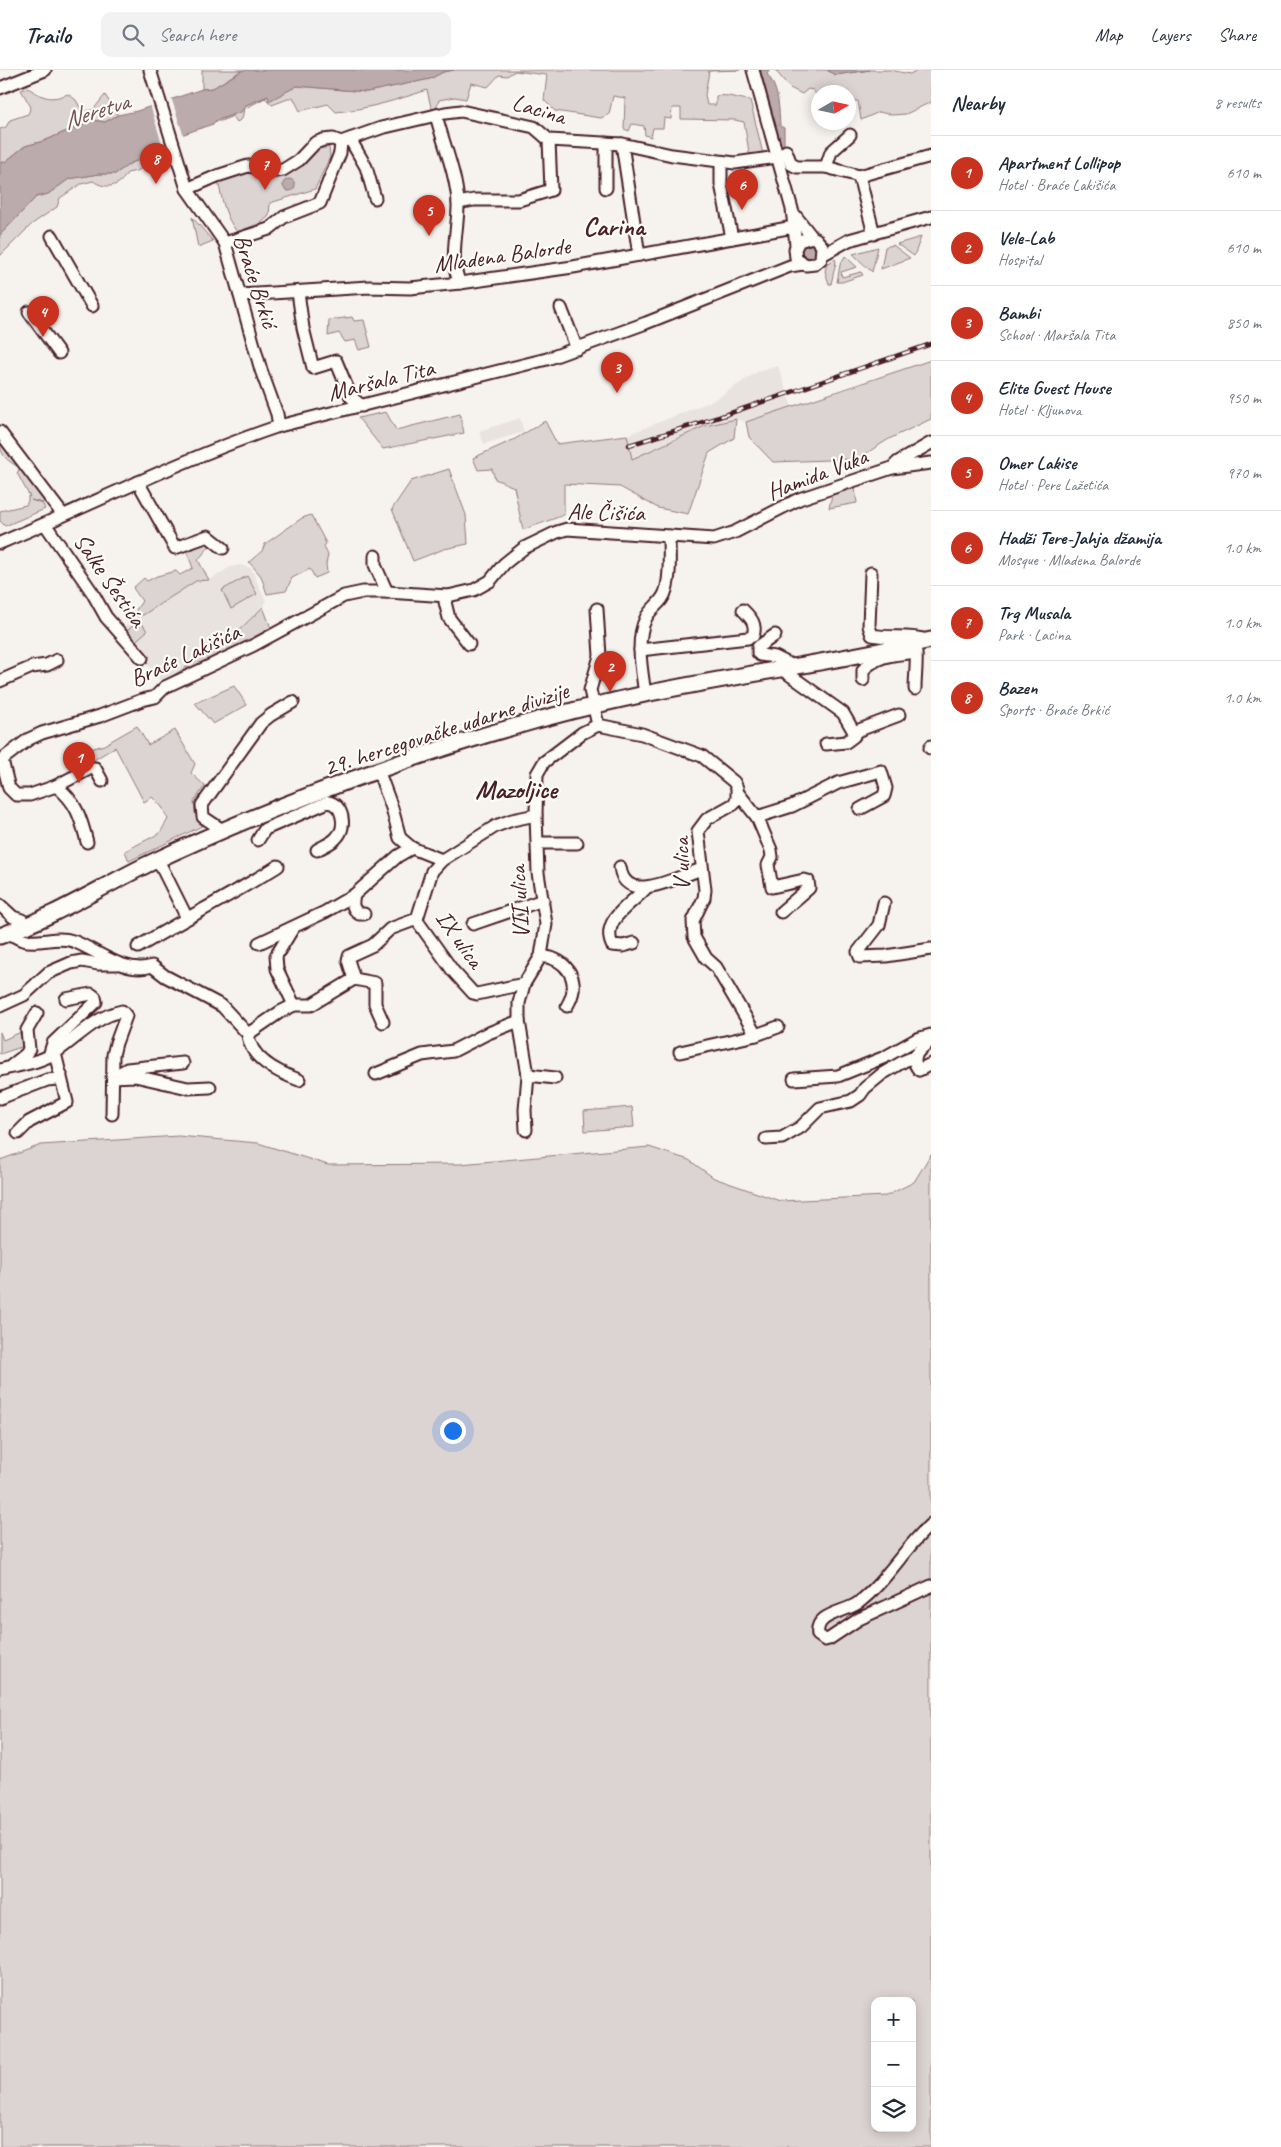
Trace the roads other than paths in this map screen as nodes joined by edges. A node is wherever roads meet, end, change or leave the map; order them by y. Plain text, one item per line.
1 (45, 70) edge
2 (753, 70) edge
3 (152, 76) edge
4 (0, 88) edge
5 (436, 115) junction
6 (850, 135) dead end
7 (346, 140) junction
8 (550, 140) junction
9 (606, 143) junction
10 (622, 144) junction
11 (781, 154) junction
12 (931, 156) edge
13 (721, 162) junction
14 (826, 167) junction
15 (859, 176) junction
16 (606, 188) dead end
17 (187, 189) junction
18 (375, 198) dead end
19 (458, 203) junction
20 (792, 209) junction
21 (931, 217) edge
22 (795, 230) junction
23 (874, 234) junction
24 (52, 236) dead end
25 (732, 238) junction
26 (814, 238) junction
27 (849, 240) junction
28 (226, 243) junction
29 (795, 249) junction
30 (639, 255) junction
31 (822, 255) junction
32 (803, 264) junction
33 (778, 271) junction
34 (460, 283) junction
35 (298, 292) junction
36 (240, 295) junction
37 (92, 306) dead end
38 (561, 308) dead end
39 (29, 312) dead end
40 (577, 349) junction
41 (58, 353) dead end
42 (362, 406) junction
43 (279, 426) junction
44 (0, 432) edge
45 (931, 443) edge
46 (931, 463) edge
47 (892, 468) junction
48 (138, 482) junction
49 (63, 515) junction
50 (45, 524) junction
51 (670, 536) junction
52 (692, 538) joint
53 (0, 543) edge
54 (223, 548) dead end
55 (375, 556) dead end
56 (871, 573) dead end
57 (387, 592) junction
58 (448, 596) junction
59 (597, 609) dead end
60 (743, 610) dead end
61 (775, 635) dead end
62 (930, 640) edge
63 (469, 644) dead end
64 (640, 650) junction
65 (875, 656) junction
66 (142, 658) dead end
67 (57, 660) dead end
68 (786, 667) junction
69 (863, 680) dead end
70 (0, 681) edge
71 (916, 689) dead end
72 (644, 694) junction
73 (293, 702) dead end
74 (593, 706) junction
75 (899, 715) dead end
76 (598, 725) junction
77 (854, 732) junction
78 (826, 744) dead end
79 (1, 760) edge
80 (378, 770) junction
81 (102, 780) dead end
82 (56, 786) junction
83 (738, 793) junction
84 (310, 803) junction
85 (860, 809) dead end
86 (536, 815) junction
87 (757, 817) junction
88 (224, 831) junction
89 (258, 840) dead end
90 (87, 842) dead end
91 (538, 843) junction
92 (577, 843) dead end
93 (412, 848) junction
94 (317, 850) dead end
95 (158, 860) junction
96 (442, 860) junction
97 (278, 866) dead end
98 (620, 867) dead end
99 (702, 869) junction
100 (646, 888) junction
101 (354, 895) junction
102 (543, 900) junction
103 (884, 903) dead end
104 (0, 905) edge
105 (780, 912) dead end
106 (364, 914) dead end
107 (187, 918) junction
108 (417, 919) junction
109 (473, 924) dead end
110 (293, 928) junction
111 (4, 935) edge
112 (634, 942) dead end
113 (259, 943) dead end
114 (138, 947) dead end
115 (931, 949) edge
116 (542, 956) junction
117 (119, 964) junction
118 (354, 979) junction
119 (524, 984) junction
120 (66, 999) dead end
121 (294, 1005) junction
122 (0, 1006) edge
123 (567, 1006) dead end
124 (37, 1013) dead end
125 (382, 1022) dead end
126 (519, 1022) junction
127 (778, 1027) dead end
128 (248, 1034) junction
129 (756, 1035) junction
130 (931, 1035) edge
131 (931, 1041) edge
132 (680, 1052) dead end
133 (52, 1054) junction
134 (914, 1058) junction
135 (183, 1063) dead end
136 (931, 1064) edge
137 (5, 1069) edge
138 (60, 1074) junction
139 (376, 1074) dead end
140 (528, 1075) junction
141 (112, 1077) junction
142 (555, 1078) dead end
143 (794, 1079) dead end
144 (298, 1080) dead end
145 (210, 1087) dead end
146 (0, 1098) edge
147 (112, 1114) dead end
148 (526, 1130) dead end
149 (18, 1133) dead end
150 (766, 1139) dead end
151 (931, 1524) edge
152 (931, 1586) edge

1 - 4 street
2 - 11 street
3 - 17 street, Braće Brkić
5 - 7 street, Lacina
5 - 8 street, Lacina
5 - 19 street
6 - 14 street
7 - 17 street, Lacina
7 - 18 street
7 - 28 street
8 - 9 street, Lacina
8 - 19 street
9 - 10 street, Lacina
9 - 16 street
10 - 13 street, Lacina
10 - 30 street
11 - 13 street, Lacina
11 - 14 street
11 - 20 street
12 - 15 street
13 - 25 street
14 - 15 street
15 - 23 street
17 - 28 street, Braće Brkić
19 - 34 street
20 - 22 street
20 - 26 street
21 - 23 street
22 - 25 street, Mladena Balorde
22 - 29 street
23 - 27 street
24 - 37 street
25 - 30 street, Mladena Balorde
26 - 27 street
26 - 29 street
26 - 31 street
27 - 31 street
28 - 36 street, Braće Brkić
29 - 32 street
29 - 33 street, Maršala Tita
30 - 34 street, Mladena Balorde
31 - 32 street
32 - 33 street, Maršala Tita
33 - 40 street, Maršala Tita
34 - 35 street, Mladena Balorde
35 - 36 street, Mladena Balorde
35 - 42 street
36 - 43 street, Braće Brkić
38 - 40 street
39 - 41 street
40 - 42 street, Maršala Tita
42 - 43 street, Maršala Tita
43 - 48 street, Maršala Tita
44 - 49 street
45 - 47 street
46 - 47 street, Hamida Vuka
47 - 52 street, Hamida Vuka
48 - 49 street, Maršala Tita
48 - 54 street
49 - 50 street, Maršala Tita
50 - 53 street, Maršala Tita
50 - 66 street, Salke Šestića
51 - 52 street, Ale Čišića
51 - 58 street, Ale Čišića
51 - 64 street
55 - 57 street
56 - 62 street
57 - 58 street, Ale Čišića
57 - 79 street, Braće Lakišića
58 - 63 street
59 - 74 street
60 - 64 street
61 - 68 street
62 - 65 main road, 29. hercegovačke udarne divizije
64 - 72 street
65 - 68 main road, 29. hercegovačke udarne divizije
65 - 69 street
65 - 71 street
67 - 70 street
68 - 72 main road, 29. hercegovačke udarne divizije
68 - 77 street
72 - 74 main road, 29. hercegovačke udarne divizije
73 - 88 street
74 - 76 street
74 - 80 main road, 29. hercegovačke udarne divizije
75 - 77 street
76 - 83 street
76 - 86 street, VII ulica
77 - 78 street
79 - 82 street, Braće Lakišića
80 - 84 main road, 29. hercegovačke udarne divizije
80 - 93 street
81 - 82 street, Braće Lakišića
82 - 90 street
83 - 87 street
83 - 99 street, V ulica
84 - 88 main road, 29. hercegovačke udarne divizije
84 - 89 street
84 - 94 street
85 - 87 street
86 - 91 street, VII ulica
86 - 96 street
87 - 105 street
88 - 95 main road, 29. hercegovačke udarne divizije
91 - 92 street
91 - 102 street, VII ulica
93 - 96 street
93 - 101 street
95 - 107 street
95 - 111 main road, 29. hercegovačke udarne divizije
96 - 108 street, IX ulica
97 - 107 street
98 - 100 street
99 - 100 street
99 - 129 street, V ulica
100 - 112 street
101 - 106 street
101 - 110 street
102 - 109 street
102 - 116 street, VII ulica
103 - 115 street
104 - 111 street
107 - 114 street
108 - 118 street
108 - 119 street, IX ulica
110 - 113 street
110 - 121 street
111 - 117 street
116 - 119 street, VII ulica
116 - 123 street
117 - 122 street
117 - 128 street
118 - 121 street
118 - 125 street
119 - 126 street, VII ulica
120 - 133 street
121 - 128 street
124 - 137 street
126 - 139 street
126 - 140 street, VII ulica
127 - 129 street
128 - 144 street
129 - 132 street
130 - 143 street
131 - 134 street
133 - 137 street
133 - 138 street
133 - 141 street
134 - 136 street
134 - 150 street
135 - 141 street
138 - 146 street
138 - 149 street
140 - 142 street
140 - 148 street, VII ulica
141 - 145 street
141 - 147 street
151 - 152 street

